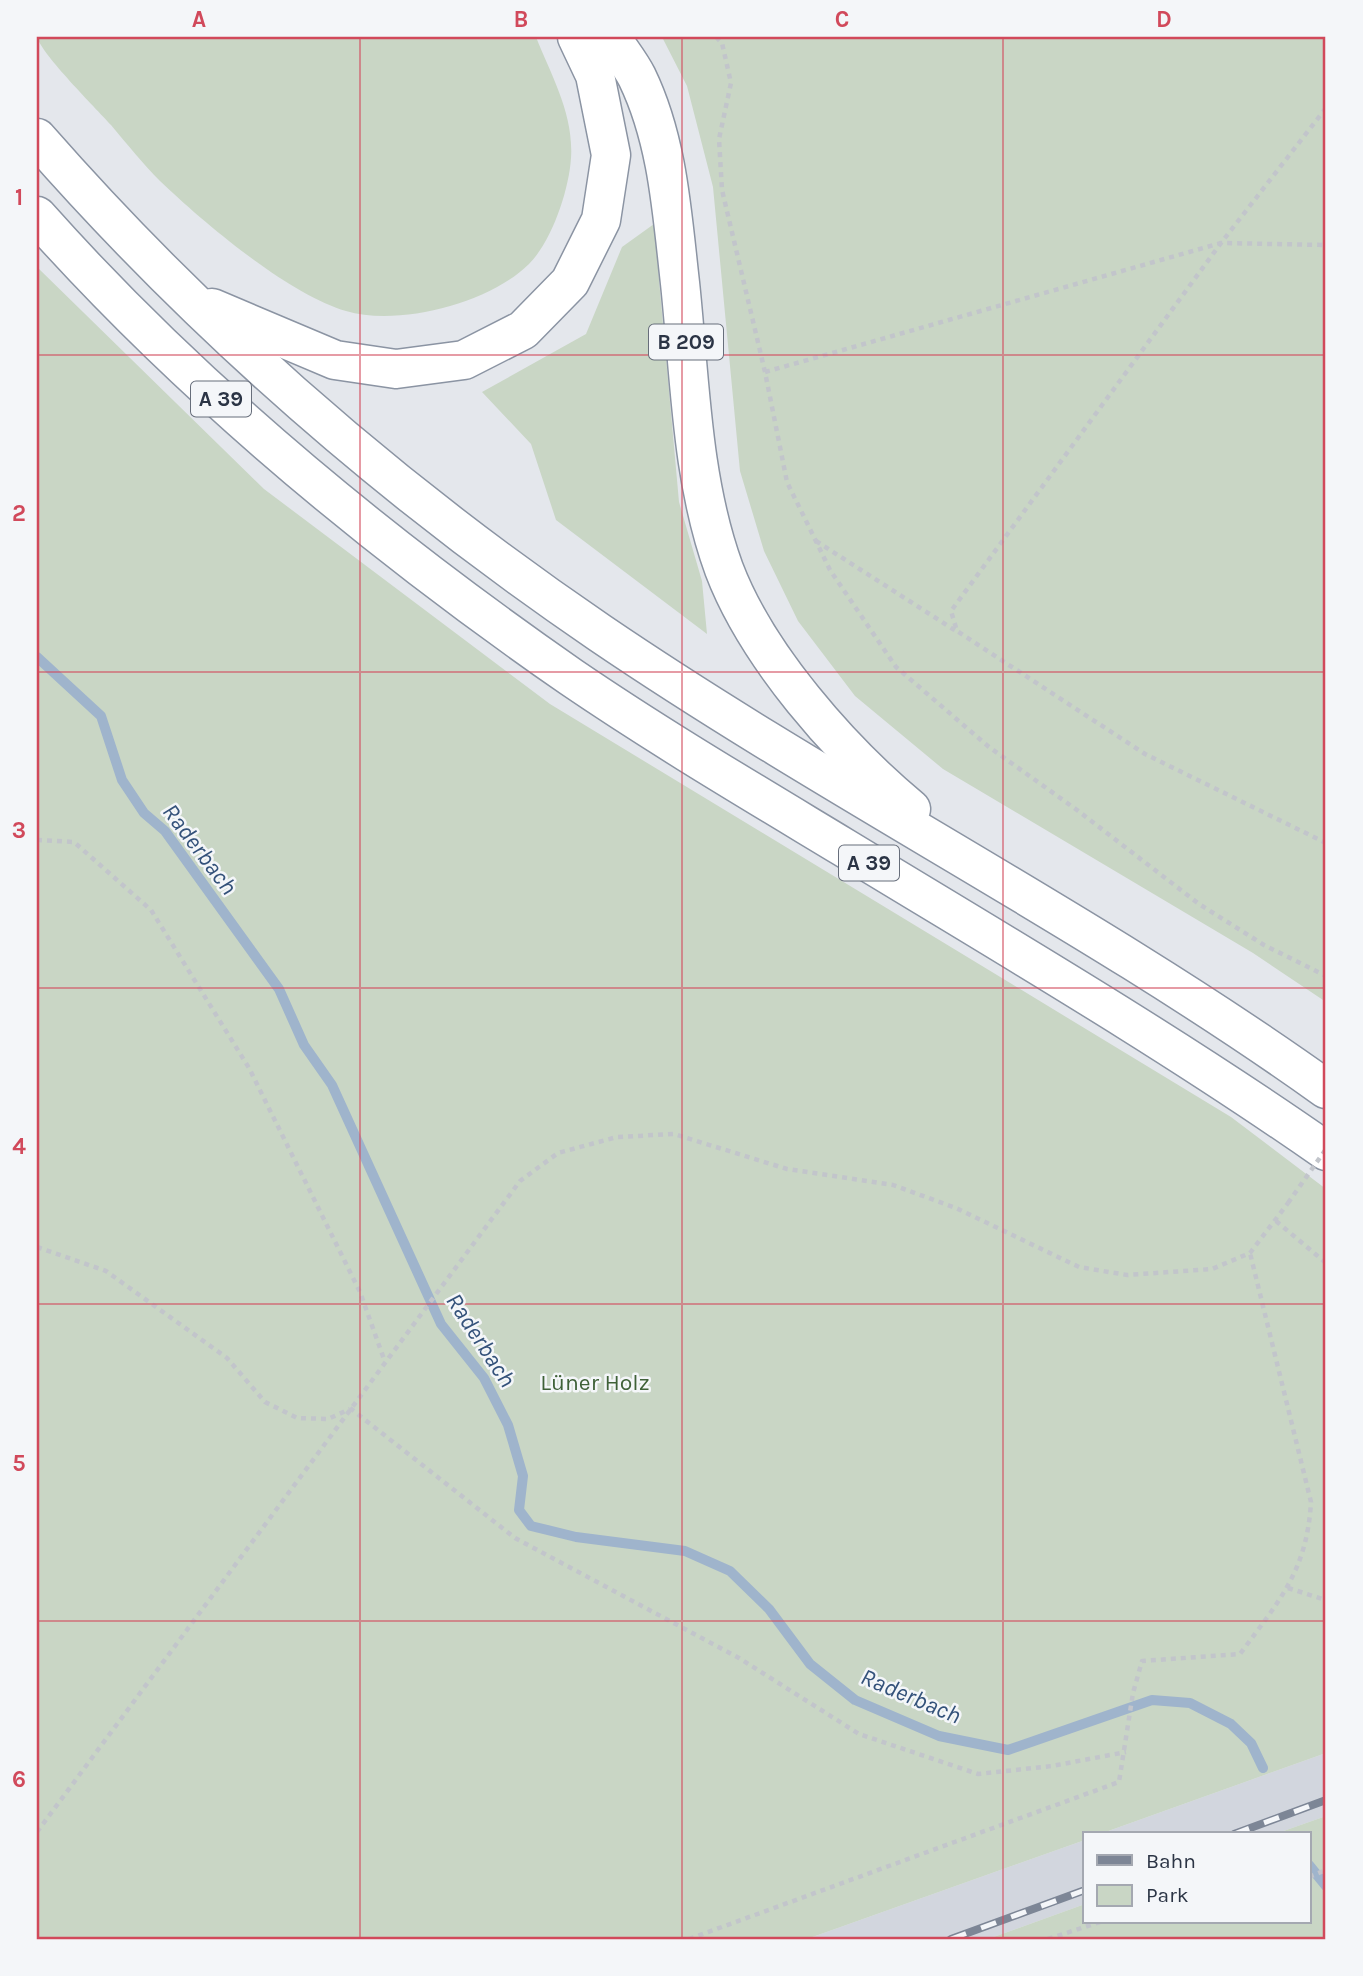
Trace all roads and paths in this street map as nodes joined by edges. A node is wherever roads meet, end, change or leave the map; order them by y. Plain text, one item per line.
1 (577, 37) edge
2 (611, 37) edge
3 (716, 37) edge
4 (1326, 108) edge
5 (37, 138) edge
6 (37, 216) edge
7 (1221, 243) junction
8 (1326, 245) edge
9 (188, 298) junction
10 (765, 372) junction
11 (814, 540) junction
12 (957, 631) junction
13 (37, 839) edge
14 (1326, 843) edge
15 (996, 880) junction
16 (1326, 976) edge
17 (1326, 1089) edge
18 (1326, 1150) edge
19 (1276, 1221) junction
20 (37, 1247) edge
21 (1250, 1253) junction
22 (1326, 1263) edge
23 (385, 1362) junction
24 (351, 1409) junction
25 (1288, 1588) junction
26 (1326, 1600) edge
27 (1126, 1752) junction
28 (37, 1832) edge
29 (1094, 1924) edge
30 (690, 1939) edge
31 (1048, 1939) edge

1 - 9 highway
2 - 15 highway, B 209
3 - 10 path
4 - 7 path
5 - 9 highway, A 39
6 - 18 highway, A 39
7 - 8 path
7 - 10 path
7 - 12 path
9 - 15 highway, A 39
10 - 11 path
11 - 12 path
11 - 16 path
12 - 14 path
13 - 23 path
15 - 17 highway, A 39
18 - 19 path, bridge
19 - 21 path
19 - 22 path
20 - 24 path
21 - 23 path
21 - 25 path
23 - 24 path
24 - 27 path
24 - 28 path
25 - 26 path
25 - 27 path
27 - 30 path
29 - 31 path

